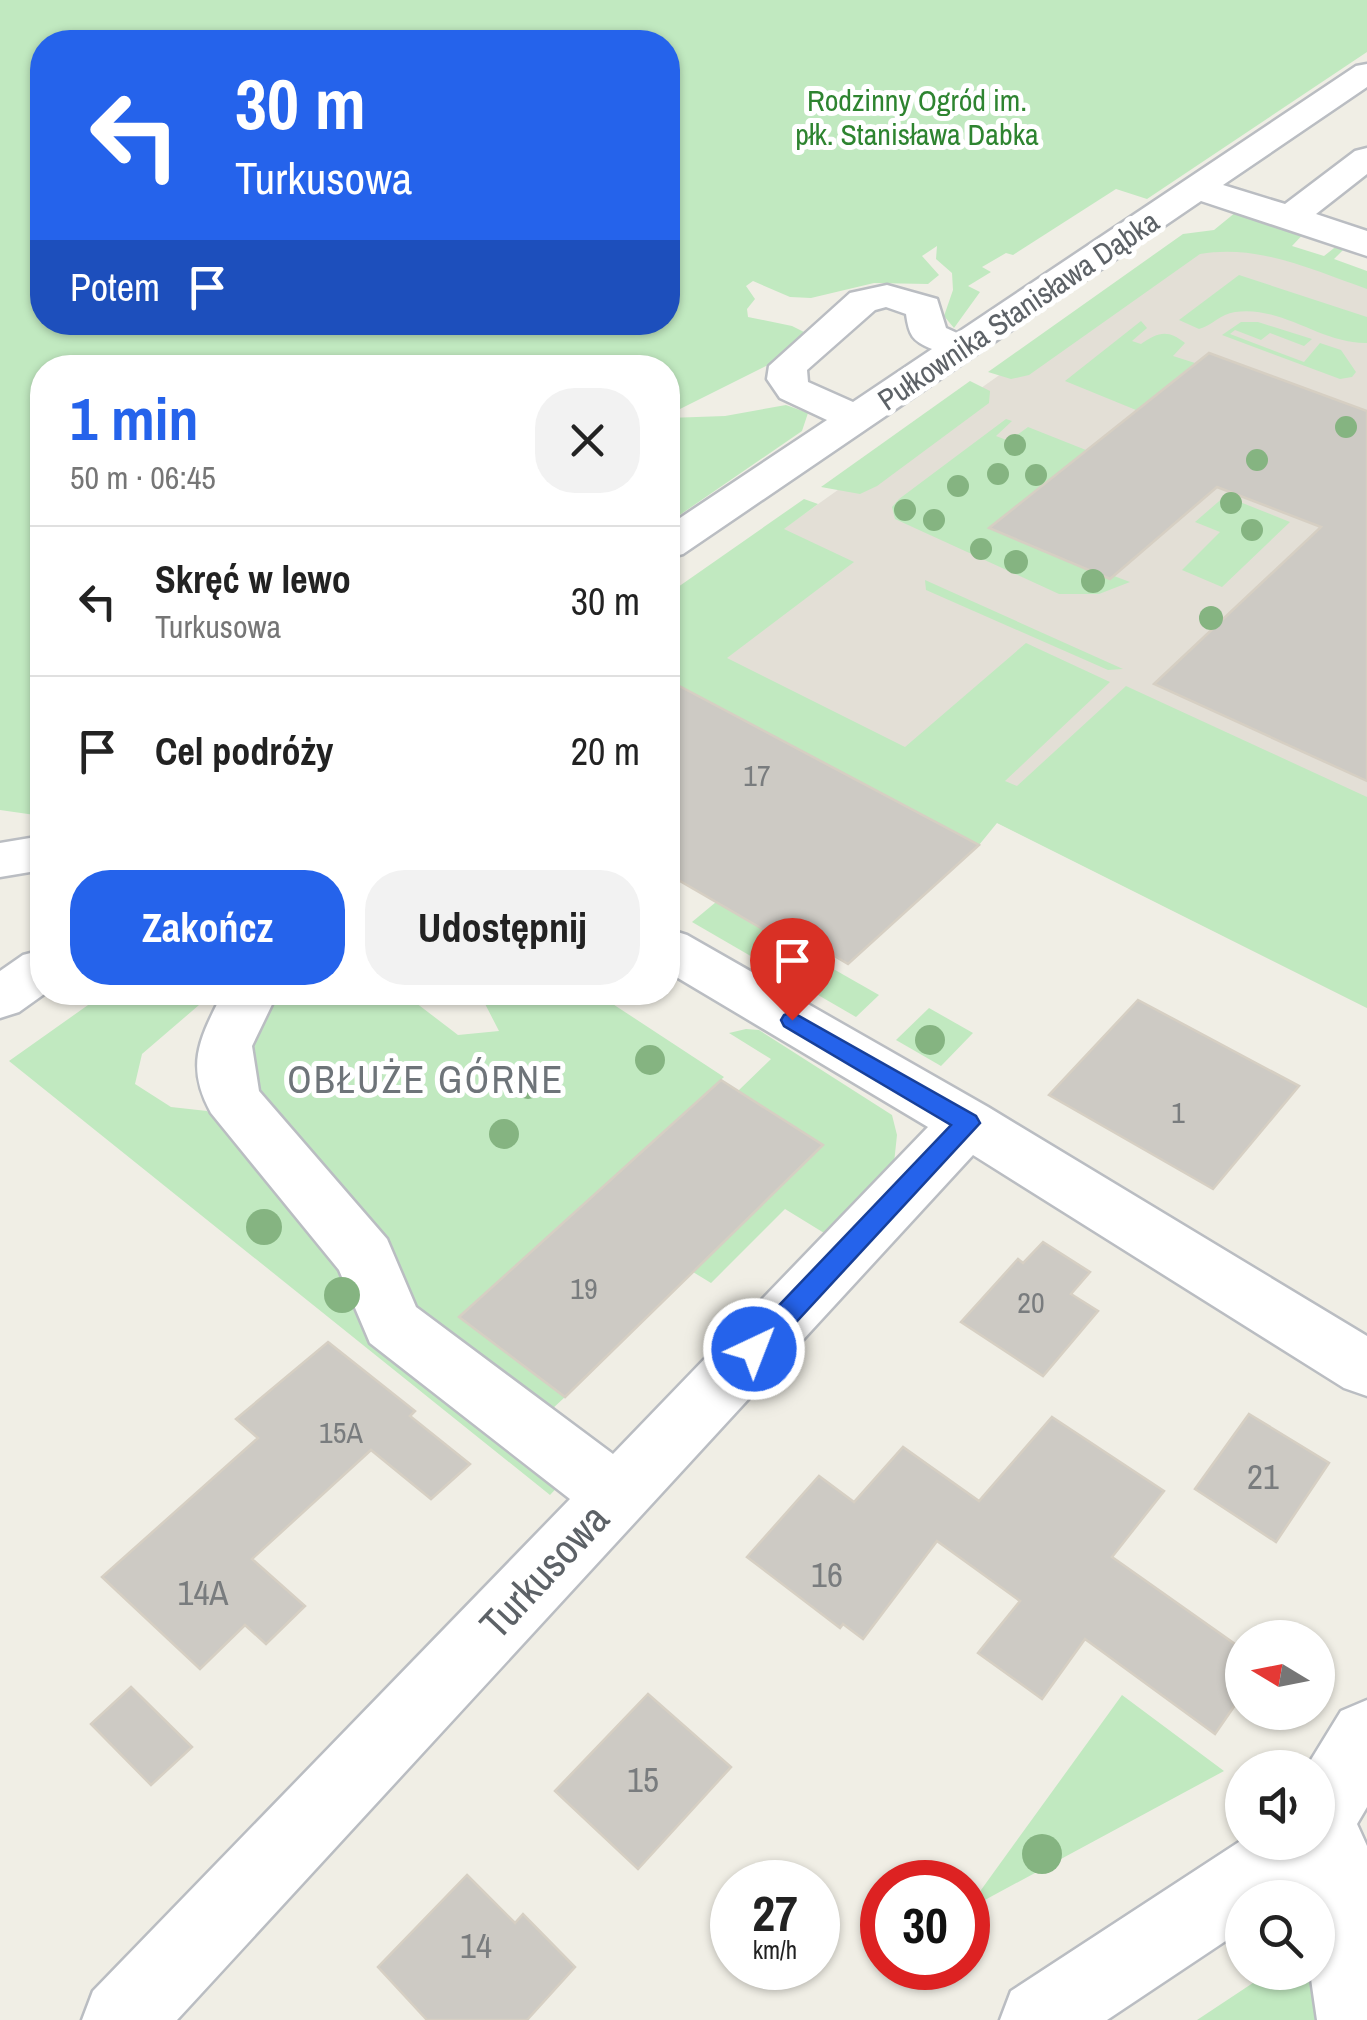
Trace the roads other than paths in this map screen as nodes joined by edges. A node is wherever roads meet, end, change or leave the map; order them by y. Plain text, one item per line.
1 (1367, 72) edge
2 (1367, 158) edge
3 (1198, 190) junction
4 (1292, 216) junction
5 (1367, 245) edge
6 (962, 348) junction
7 (856, 418) junction
8 (680, 536) edge
9 (30, 855) edge
10 (0, 860) edge
11 (680, 955) edge
12 (30, 977) edge
13 (0, 998) edge
14 (245, 1005) edge
15 (968, 1123) junction
16 (1367, 1369) edge
17 (616, 1495) junction
18 (1367, 1736) edge
19 (1335, 1792) edge
20 (1279, 1860) edge
21 (1334, 1860) edge
22 (122, 2020) edge
23 (1040, 2020) edge
24 (1358, 2020) edge

1 - 3 street, Pułkownika Stanisława Dąbka
2 - 4 street
3 - 4 street
3 - 6 street, Pułkownika Stanisława Dąbka
4 - 5 street
6 - 7 street, Pułkownika Stanisława Dąbka
6 - 7 street
7 - 8 street, Pułkownika Stanisława Dąbka
9 - 10 street
11 - 15 street
12 - 13 street
14 - 17 street
15 - 16 street
15 - 17 street, Turkusowa
17 - 22 street, Turkusowa
18 - 19 street
20 - 23 street
21 - 24 street

